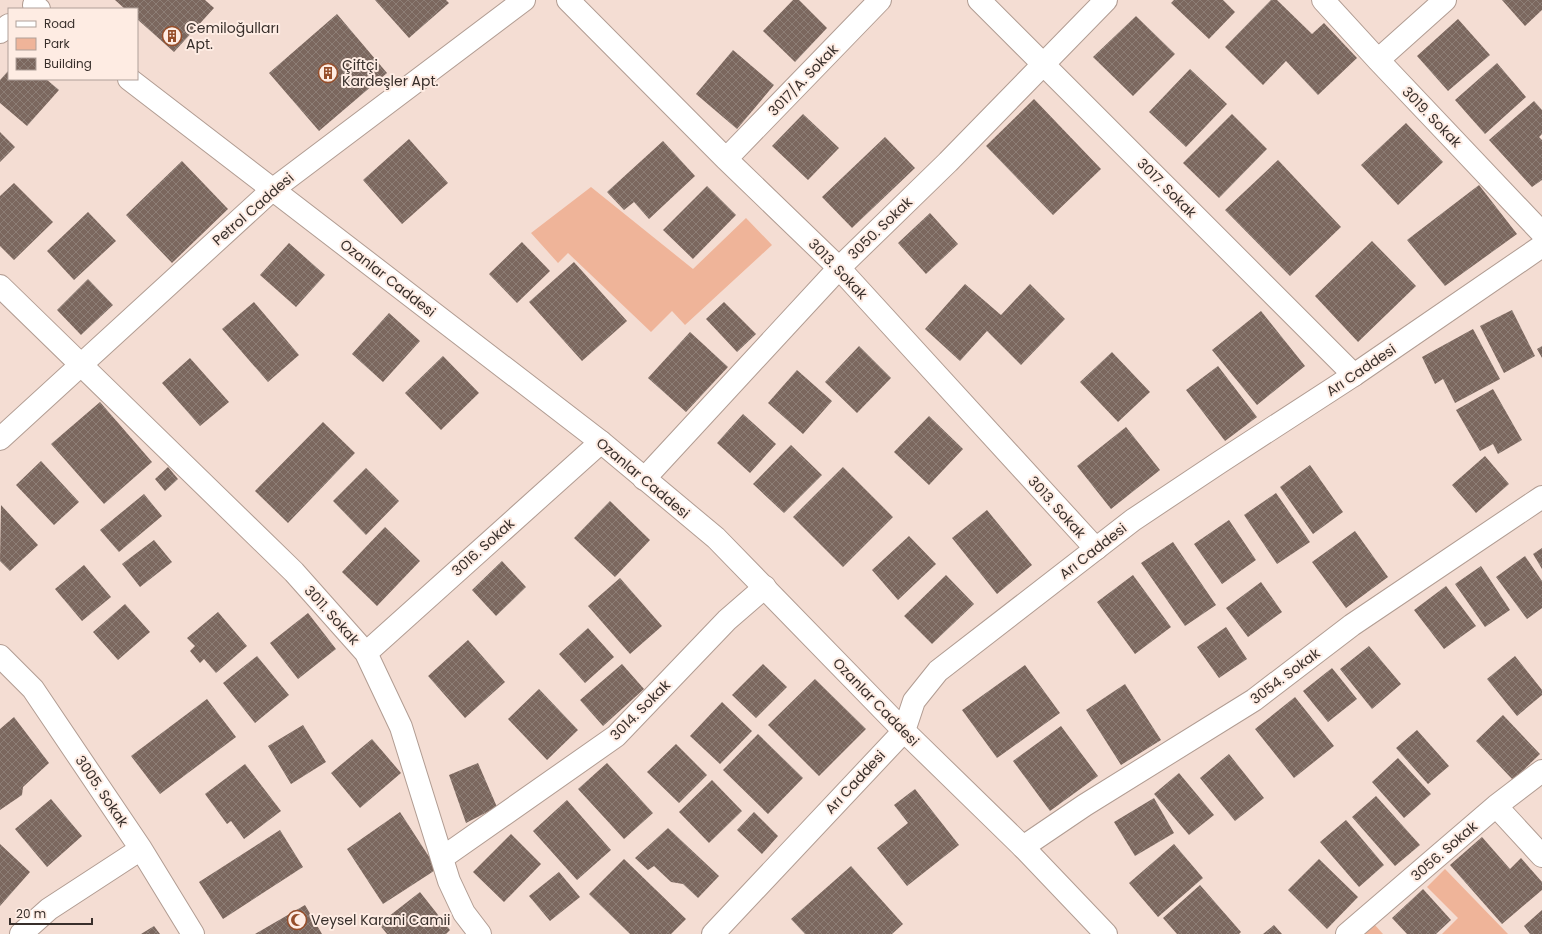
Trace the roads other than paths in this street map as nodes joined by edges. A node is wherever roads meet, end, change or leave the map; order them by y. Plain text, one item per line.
1 (524, 0) edge
2 (568, 0) edge
3 (880, 0) edge
4 (979, 0) edge
5 (1106, 0) edge
6 (1323, 0) edge
7 (1445, 0) edge
8 (8, 26) edge
9 (0, 32) edge
10 (1378, 60) junction
11 (1043, 65) junction
12 (130, 80) edge
13 (726, 159) junction
14 (272, 190) junction
15 (1542, 233) edge
16 (1542, 246) edge
17 (839, 268) junction
18 (0, 286) edge
19 (82, 364) junction
20 (1354, 375) junction
21 (0, 439) edge
22 (601, 442) junction
23 (644, 479) junction
24 (1542, 497) edge
25 (1096, 549) junction
26 (765, 587) junction
27 (366, 653) junction
28 (0, 656) edge
29 (904, 730) junction
30 (1542, 771) edge
31 (1496, 806) junction
32 (1023, 847) junction
33 (141, 849) junction
34 (1542, 856) edge
35 (442, 858) junction
36 (21, 934) edge
37 (193, 934) edge
38 (480, 934) edge
39 (713, 934) edge
40 (1106, 934) edge
41 (1347, 934) edge

1 - 14 street, Petrol Caddesi
2 - 13 street, 3013. Sokak
3 - 13 street, 3017/A. Sokak
4 - 11 street, 3017. Sokak
5 - 11 street, 3050. Sokak
6 - 10 street, 3019. Sokak
7 - 10 street
8 - 9 street
10 - 15 street, 3019. Sokak
11 - 17 street, 3050. Sokak
11 - 20 street, 3017. Sokak
12 - 14 street, Ozanlar Caddesi
13 - 17 street, 3013. Sokak
14 - 19 street, Petrol Caddesi
14 - 22 street, Ozanlar Caddesi
16 - 20 street, Arı Caddesi
17 - 23 street, 3050. Sokak
17 - 25 street, 3013. Sokak
18 - 19 street, 3011. Sokak
19 - 21 street, Petrol Caddesi
19 - 27 street, 3011. Sokak
20 - 25 street, Arı Caddesi
22 - 23 street, Ozanlar Caddesi
22 - 27 street, 3016. Sokak
23 - 26 street, Ozanlar Caddesi
24 - 32 street, 3054. Sokak
25 - 29 street, Arı Caddesi
26 - 29 street, Ozanlar Caddesi
26 - 35 street, 3014. Sokak
27 - 35 street, 3011. Sokak
28 - 33 street, 3005. Sokak
29 - 32 street, Ozanlar Caddesi
29 - 39 street, Arı Caddesi
30 - 31 street, 3056. Sokak
31 - 34 street
31 - 41 street, 3056. Sokak
32 - 40 street, Ozanlar Caddesi
33 - 36 street
33 - 37 street, 3005. Sokak
35 - 38 street, 3011. Sokak

